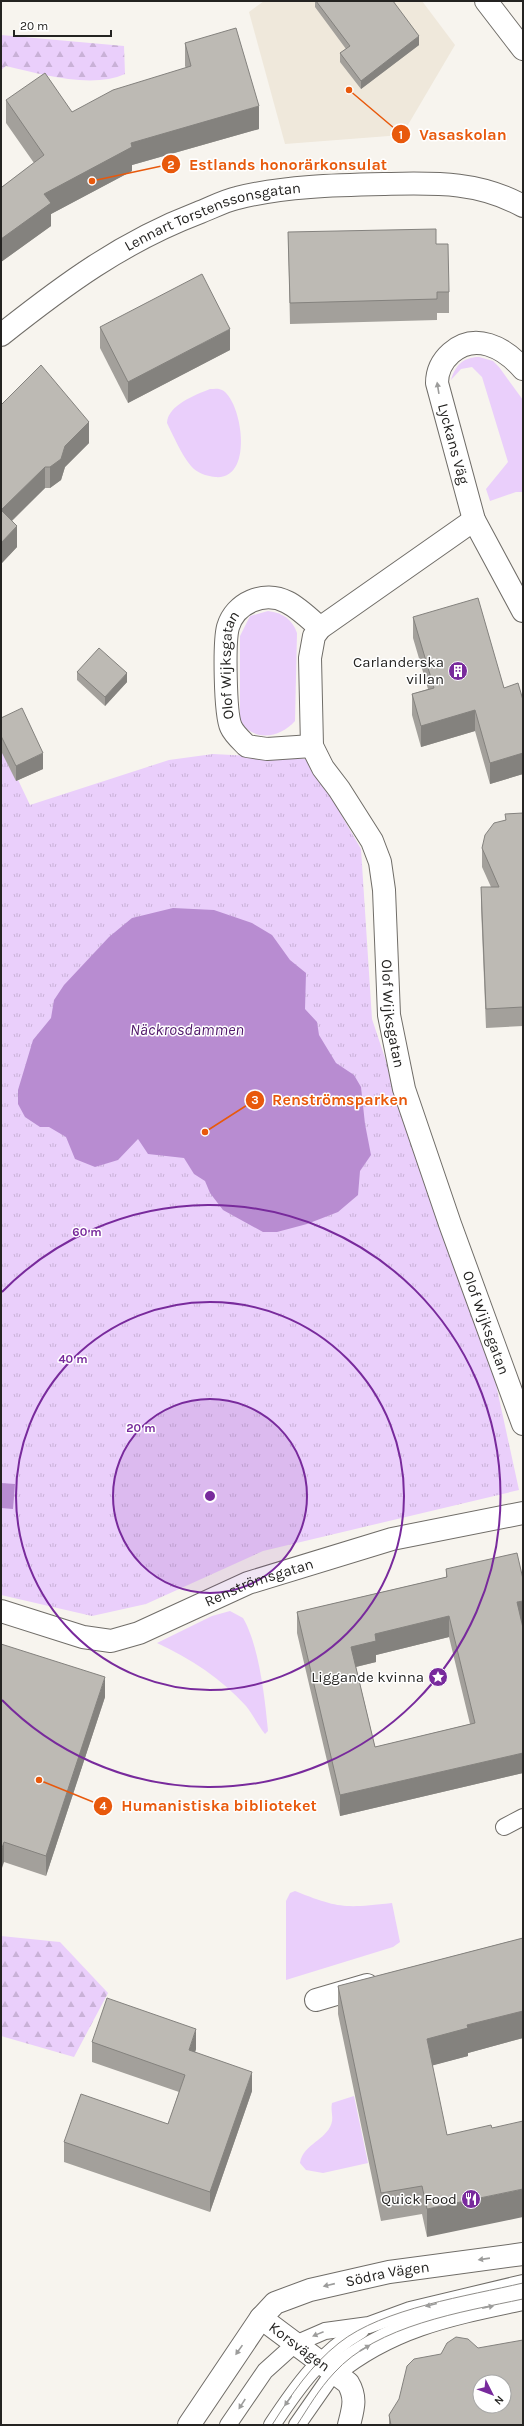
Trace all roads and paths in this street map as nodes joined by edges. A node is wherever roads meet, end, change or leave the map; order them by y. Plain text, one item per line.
1 (486, 1) edge
2 (523, 49) edge
3 (523, 206) edge
4 (1, 335) edge
5 (523, 369) edge
6 (474, 520) junction
7 (523, 611) edge
8 (320, 628) junction
9 (312, 746) junction
10 (523, 1424) edge
11 (523, 1513) edge
12 (1, 1611) edge
13 (523, 1817) edge
14 (504, 1827) dead end
15 (383, 1980) edge
16 (316, 2000) dead end
17 (523, 2254) edge
18 (523, 2283) edge
19 (523, 2299) edge
20 (261, 2318) junction
21 (369, 2325) junction
22 (295, 2344) junction
23 (327, 2366) junction
24 (189, 2425) edge
25 (228, 2425) edge
26 (272, 2425) edge
27 (297, 2425) edge
28 (349, 2425) edge

1 - 2 street
3 - 4 street, Lennart Torstenssonsgatan
6 -> 5 street, Lyckans Väg
6 - 7 street, Lyckans Väg
6 - 8 street
8 - 9 street, Olof Wijksgatan
8 - 9 street, Olof Wijksgatan
9 - 10 street, Olof Wijksgatan
11 - 12 street, Renströmsgatan
13 - 14 lane
15 - 16 street
17 -> 20 street, Södra Vägen
18 -> 21 lane
23 -> 19 street
20 - 22 street, Korsvägen
20 -> 24 street, Korsvägen
21 -> 22 lane
21 - 23 lane
22 - 23 street, Korsvägen
22 -> 25 lane
23 -> 26 lane
23 - 27 lane
23 - 28 street, Korsvägen

